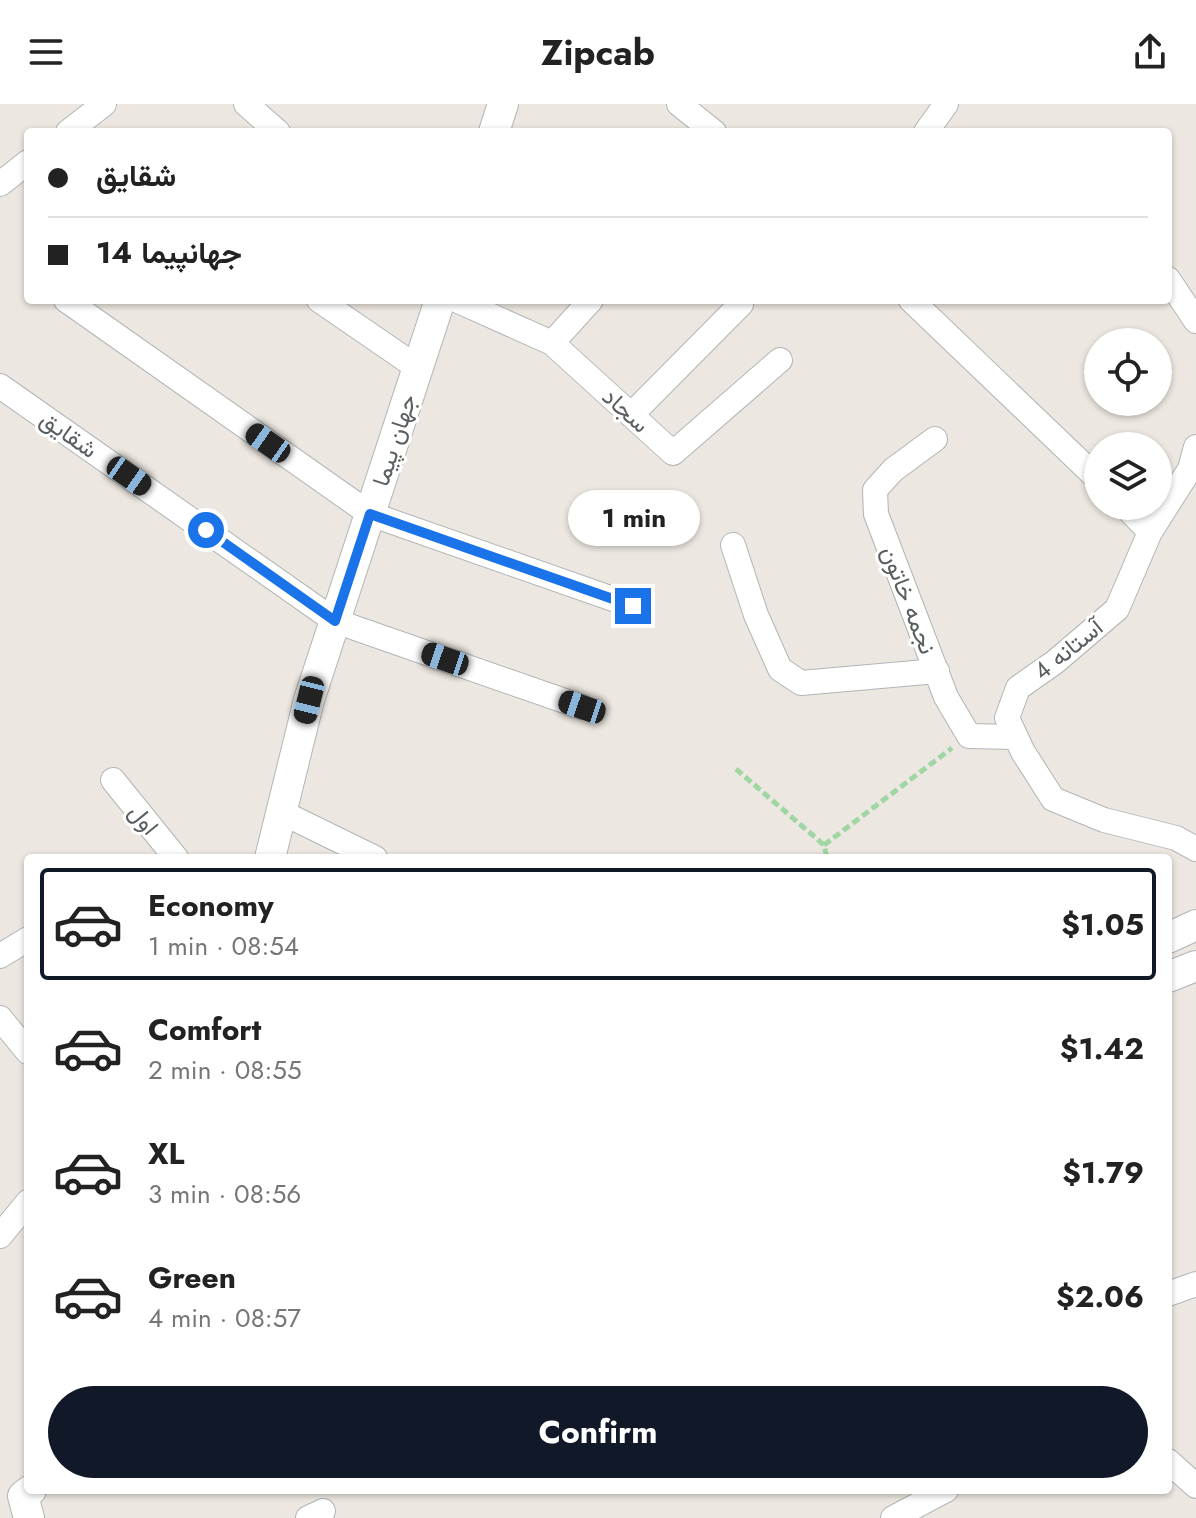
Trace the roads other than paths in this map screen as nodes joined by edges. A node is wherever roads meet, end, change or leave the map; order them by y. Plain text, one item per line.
1 (103, 104) edge
2 (246, 104) edge
3 (503, 104) edge
4 (679, 104) edge
5 (946, 104) edge
6 (73, 128) edge
7 (273, 128) edge
8 (495, 128) edge
9 (709, 128) edge
10 (929, 128) edge
11 (24, 165) edge
12 (0, 184) edge
13 (1172, 285) edge
14 (72, 304) edge
15 (325, 304) edge
16 (439, 304) edge
17 (465, 304) edge
18 (587, 304) edge
19 (741, 304) dead end
20 (915, 304) edge
21 (1196, 321) edge
22 (552, 343) junction
23 (780, 360) dead end
24 (418, 368) junction
25 (0, 386) edge
26 (631, 415) junction
27 (935, 439) dead end
28 (1196, 447) edge
29 (1084, 466) edge
30 (1192, 479) edge
31 (370, 514) junction
32 (1138, 520) edge
33 (1150, 532) junction
34 (733, 545) dead end
35 (633, 606) dead end
36 (335, 621) junction
37 (937, 671) junction
38 (582, 707) dead end
39 (1015, 737) junction
40 (113, 780) dead end
41 (281, 812) junction
42 (1196, 849) edge
43 (173, 854) edge
44 (271, 854) edge
45 (367, 854) edge
46 (1196, 925) edge
47 (1172, 936) edge
48 (24, 941) edge
49 (0, 956) edge
50 (1196, 966) edge
51 (1172, 975) edge
52 (2, 1025) edge
53 (24, 1048) edge
54 (24, 1207) edge
55 (0, 1236) edge
56 (1196, 1284) edge
57 (1172, 1293) edge
58 (1172, 1465) edge
59 (1196, 1486) edge
60 (26, 1494) edge
61 (938, 1494) edge
62 (29, 1518) edge
63 (893, 1518) edge

1 - 6 street
2 - 7 street
3 - 8 street
4 - 9 street
5 - 10 street
11 - 12 street
13 - 21 street
14 - 31 street
15 - 24 street
16 - 24 street, جهان پیما
17 - 22 street, سجاد
18 - 22 street
19 - 26 street
20 - 29 street
22 - 26 street, سجاد
23 - 26 street, سجاد
24 - 31 street, جهان پیما
25 - 36 street, شقایق
27 - 37 street, نجمه خاتون
28 - 30 street, آستانه 4
30 - 33 street, آستانه 4
31 - 35 street
31 - 36 street, جهان پیما
32 - 33 street
33 - 39 street, آستانه 4
34 - 37 street
36 - 38 street, شقایق
36 - 41 street, جهان پیما
37 - 39 street, نجمه خاتون
39 - 42 street, آستانه 4
40 - 43 street, اول
41 - 44 street, جهان پیما
41 - 45 street
46 - 47 street
48 - 49 street
50 - 51 street
52 - 53 street
54 - 55 street
56 - 57 street
58 - 59 street
60 - 62 street
61 - 63 street

